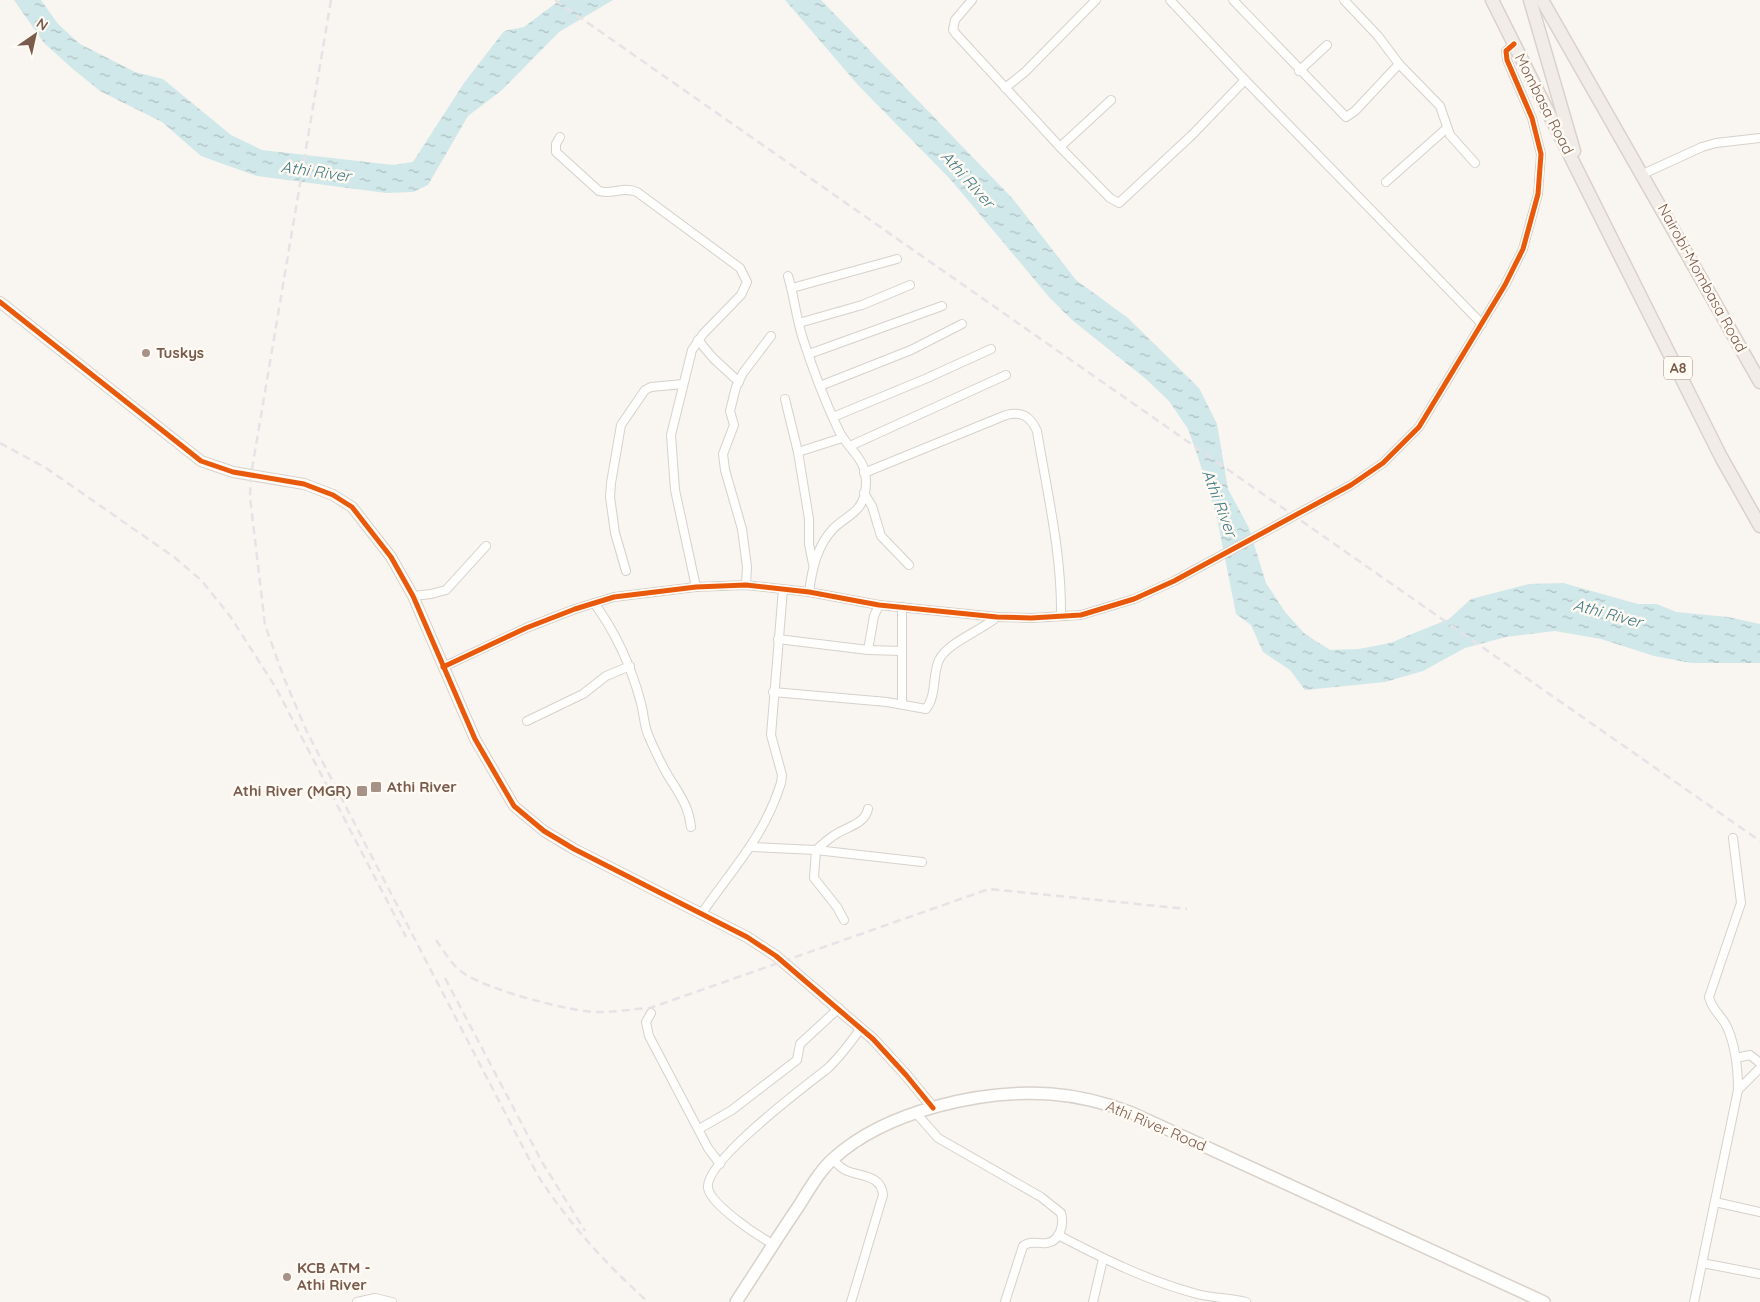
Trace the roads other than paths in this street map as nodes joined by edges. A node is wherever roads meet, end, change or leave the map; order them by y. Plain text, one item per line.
1 (972, 0) edge
2 (1096, 0) edge
3 (1170, 0) edge
4 (1233, 0) edge
5 (1344, 0) edge
6 (1492, 0) edge
7 (1530, 0) edge
8 (1542, 0) edge
9 (1514, 44) junction
10 (1327, 45) dead end
11 (1399, 64) junction
12 (1299, 71) junction
13 (1245, 80) junction
14 (1005, 88) junction
15 (1111, 100) dead end
16 (1447, 128) junction
17 (560, 137) dead end
18 (1760, 138) edge
19 (1060, 147) junction
20 (1475, 163) dead end
21 (1643, 174) junction
22 (1582, 181) junction
23 (1386, 182) dead end
24 (897, 258) dead end
25 (788, 276) dead end
26 (910, 285) dead end
27 (792, 288) junction
28 (0, 302) edge
29 (942, 306) dead end
30 (799, 323) junction
31 (962, 324) dead end
32 (1482, 324) junction
33 (771, 336) dead end
34 (698, 340) junction
35 (992, 349) dead end
36 (809, 354) junction
37 (1006, 375) dead end
38 (739, 382) junction
39 (1760, 382) edge
40 (683, 384) junction
41 (820, 386) junction
42 (785, 398) dead end
43 (833, 417) junction
44 (842, 438) junction
45 (850, 446) junction
46 (798, 452) junction
47 (864, 473) junction
48 (864, 493) junction
49 (1760, 526) edge
50 (486, 546) dead end
51 (814, 565) junction
52 (909, 565) dead end
53 (626, 571) dead end
54 (746, 585) junction
55 (696, 587) junction
56 (783, 589) junction
57 (809, 592) junction
58 (413, 596) junction
59 (594, 603) junction
60 (879, 605) junction
61 (902, 607) junction
62 (1061, 616) junction
63 (997, 617) junction
64 (778, 640) junction
65 (868, 650) junction
66 (902, 651) junction
67 (630, 666) junction
68 (443, 667) junction
69 (773, 692) junction
70 (902, 704) junction
71 (527, 721) dead end
72 (868, 810) dead end
73 (691, 827) dead end
74 (1733, 838) dead end
75 (752, 847) junction
76 (816, 850) junction
77 (922, 862) dead end
78 (702, 913) junction
79 (844, 920) dead end
80 (839, 1008) junction
81 (651, 1013) dead end
82 (861, 1028) junction
83 (1736, 1058) junction
84 (1760, 1063) edge
85 (1760, 1068) edge
86 (1738, 1090) junction
87 (933, 1108) junction
88 (916, 1113) junction
89 (699, 1129) junction
90 (832, 1159) junction
91 (720, 1164) junction
92 (1715, 1202) junction
93 (1760, 1212) edge
94 (1058, 1235) junction
95 (773, 1244) junction
96 (1103, 1259) junction
97 (1702, 1264) junction
98 (1760, 1274) edge
99 (357, 1302) edge
100 (392, 1302) edge
101 (736, 1302) edge
102 (851, 1302) edge
103 (1005, 1302) edge
104 (1093, 1302) edge
105 (1246, 1302) edge
106 (1544, 1302) edge
107 (1694, 1302) edge

1 - 14 street
2 - 14 street
3 - 13 street
4 - 12 street
5 - 11 street
6 - 9 highway, Mombasa Road / A8
7 - 22 highway
8 - 21 highway
9 - 22 highway, Mombasa Road / A8
9 - 32 street
10 - 12 street
11 - 12 street
11 - 16 street
13 - 19 street
13 - 32 street
14 - 19 street
15 - 19 street
16 - 20 street
16 - 23 street
17 - 34 street
18 - 21 street
21 - 39 highway, Nairobi-Mombasa Road
22 - 49 highway, Mombasa Road / A8
24 - 27 street
25 - 27 street
26 - 30 street
27 - 30 street
28 - 58 street
29 - 36 street
30 - 36 street
31 - 41 street
32 - 62 street
33 - 38 street
34 - 38 street
34 - 40 street
35 - 43 street
36 - 41 street
37 - 45 street
38 - 54 street
40 - 53 street
40 - 55 street
41 - 43 street
42 - 46 street
43 - 44 street
44 - 45 street
44 - 46 street
45 - 47 street
46 - 51 street
47 - 48 street
47 - 62 street
48 - 51 street
48 - 52 street
50 - 58 street
51 - 57 street
54 - 55 street
54 - 56 street
55 - 59 street
56 - 57 street
56 - 64 street
57 - 60 street
58 - 68 street
59 - 67 street
59 - 68 street
60 - 61 street
60 - 65 street
61 - 63 street
61 - 66 street
62 - 63 street
63 - 70 street
64 - 65 street
64 - 69 street
65 - 66 street
66 - 70 street
67 - 71 street
67 - 73 street
68 - 78 street
69 - 70 street
69 - 75 street
72 - 76 street
74 - 83 street
75 - 76 street
75 - 78 street
76 - 77 street
76 - 79 street
78 - 80 street
80 - 82 street
80 - 89 street
81 - 89 street
82 - 87 street
82 - 91 street
83 - 84 street
83 - 86 street
85 - 86 street
86 - 92 street
87 - 88 main road, Athi River Road
87 - 106 main road, Athi River Road
88 - 90 main road, Athi River Road
88 - 94 street
89 - 91 street
90 - 95 main road, Athi River Road
90 - 102 street
91 - 95 street
92 - 93 street
92 - 97 street
94 - 96 street
94 - 103 street
95 - 101 main road, Athi River Road
96 - 104 street
96 - 105 street
97 - 98 street
97 - 107 street
99 - 100 street

